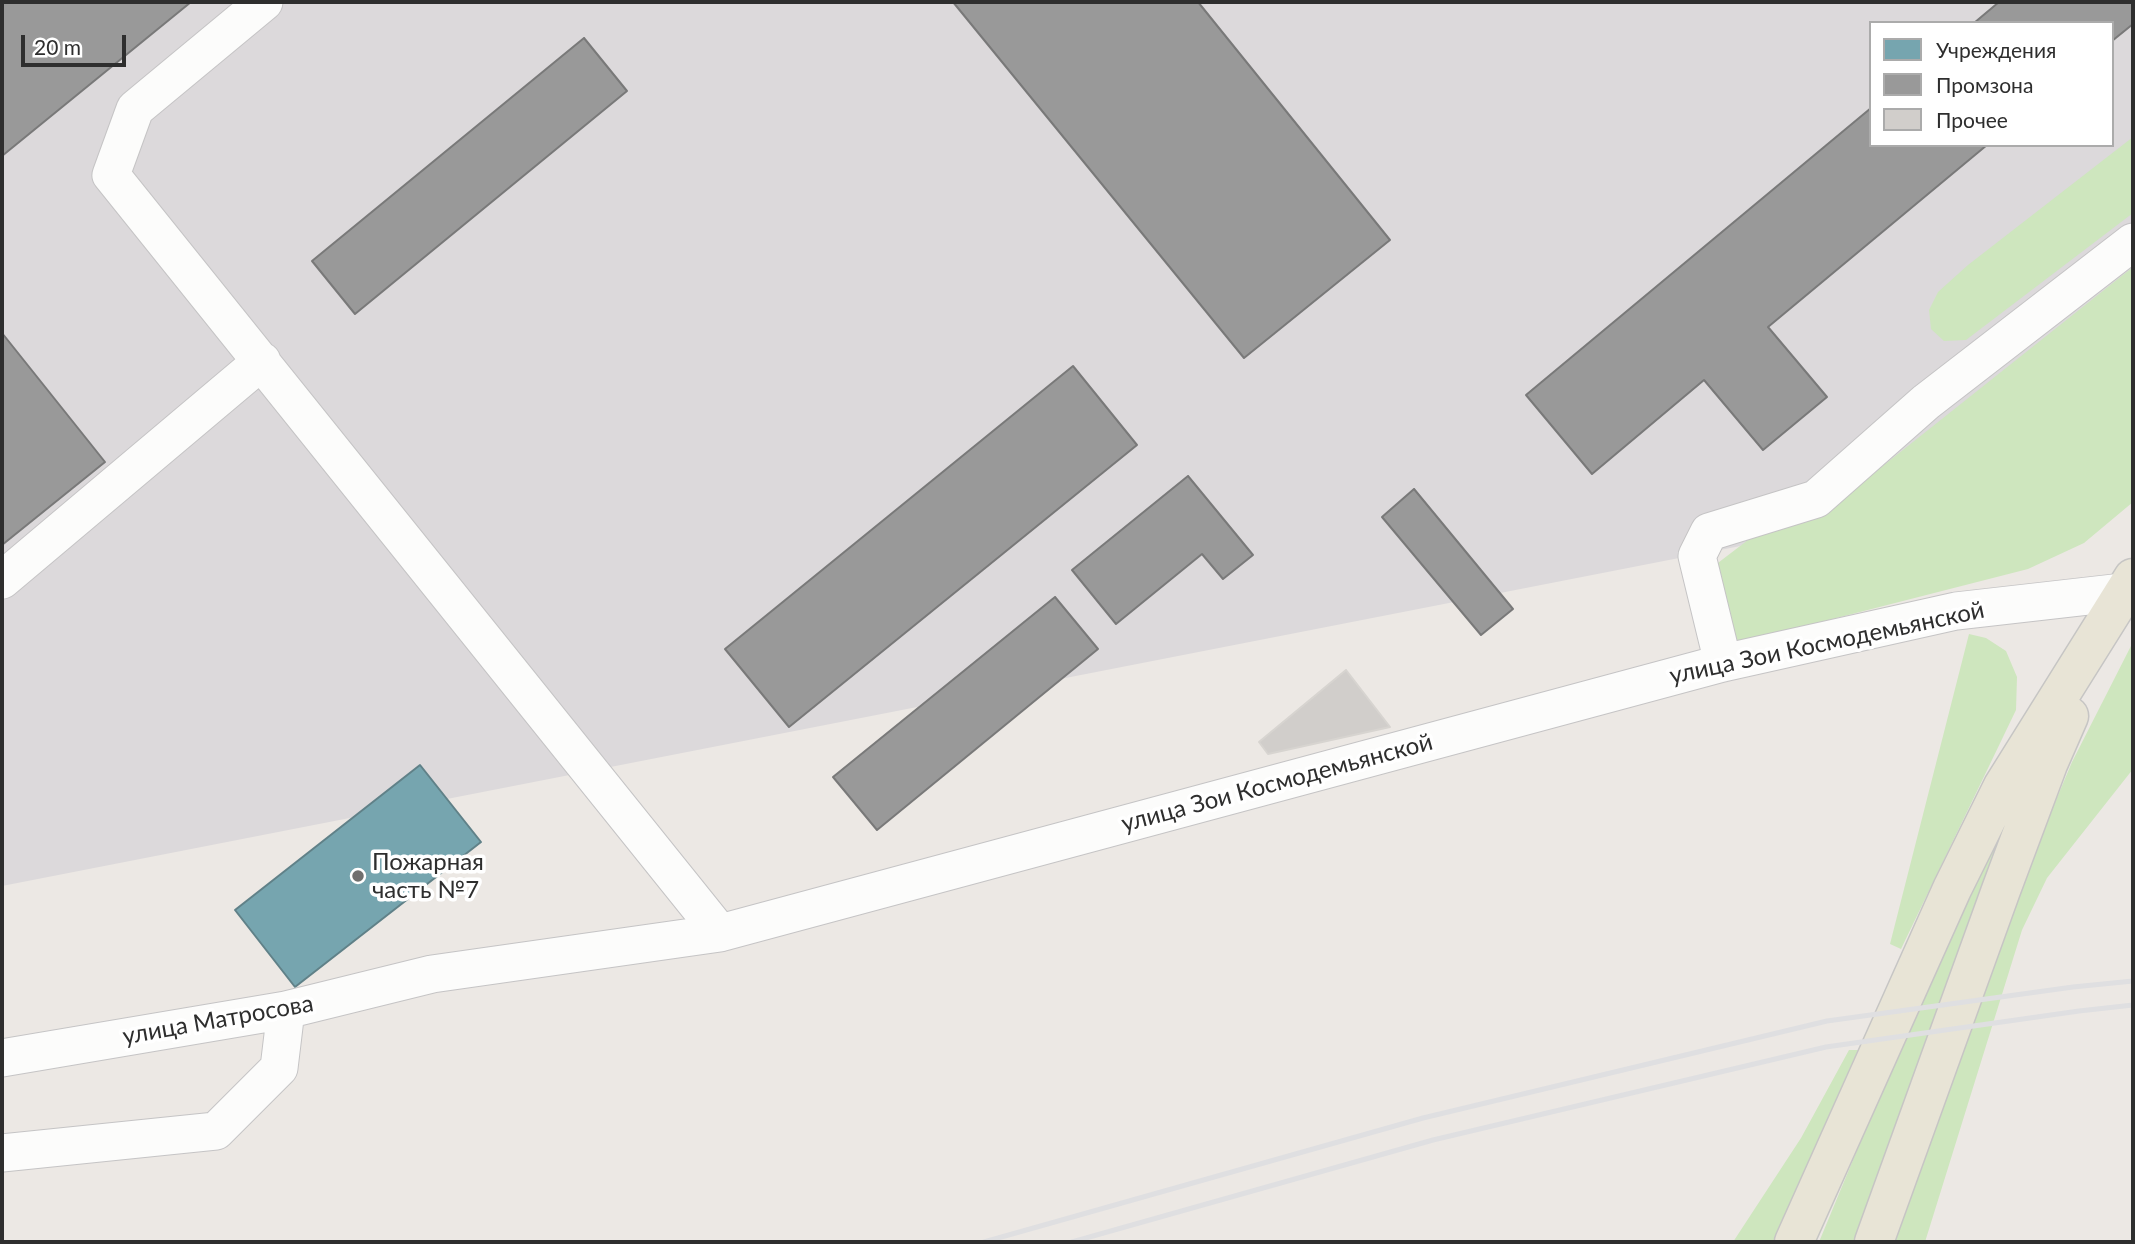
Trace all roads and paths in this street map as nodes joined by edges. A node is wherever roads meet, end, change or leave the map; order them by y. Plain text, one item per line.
1 (264, 2) edge
2 (2133, 242) edge
3 (261, 361) junction
4 (2, 580) edge
5 (2130, 588) edge
6 (1723, 663) junction
7 (720, 933) junction
8 (432, 974) joint
9 (286, 1010) junction
10 (2, 1058) edge
11 (2, 1153) edge
12 (1794, 1242) edge
13 (1874, 1242) edge

1 - 3 street
2 - 6 street
3 - 4 street
3 - 7 street
5 - 6 street, улица Зои Космодемьянской
5 - 12 main road
5 - 13 main road
6 - 7 street, улица Зои Космодемьянской
7 - 8 street, улица Зои Космодемьянской
8 - 9 street, улица Матросова
9 - 10 street, улица Матросова
9 - 11 street

